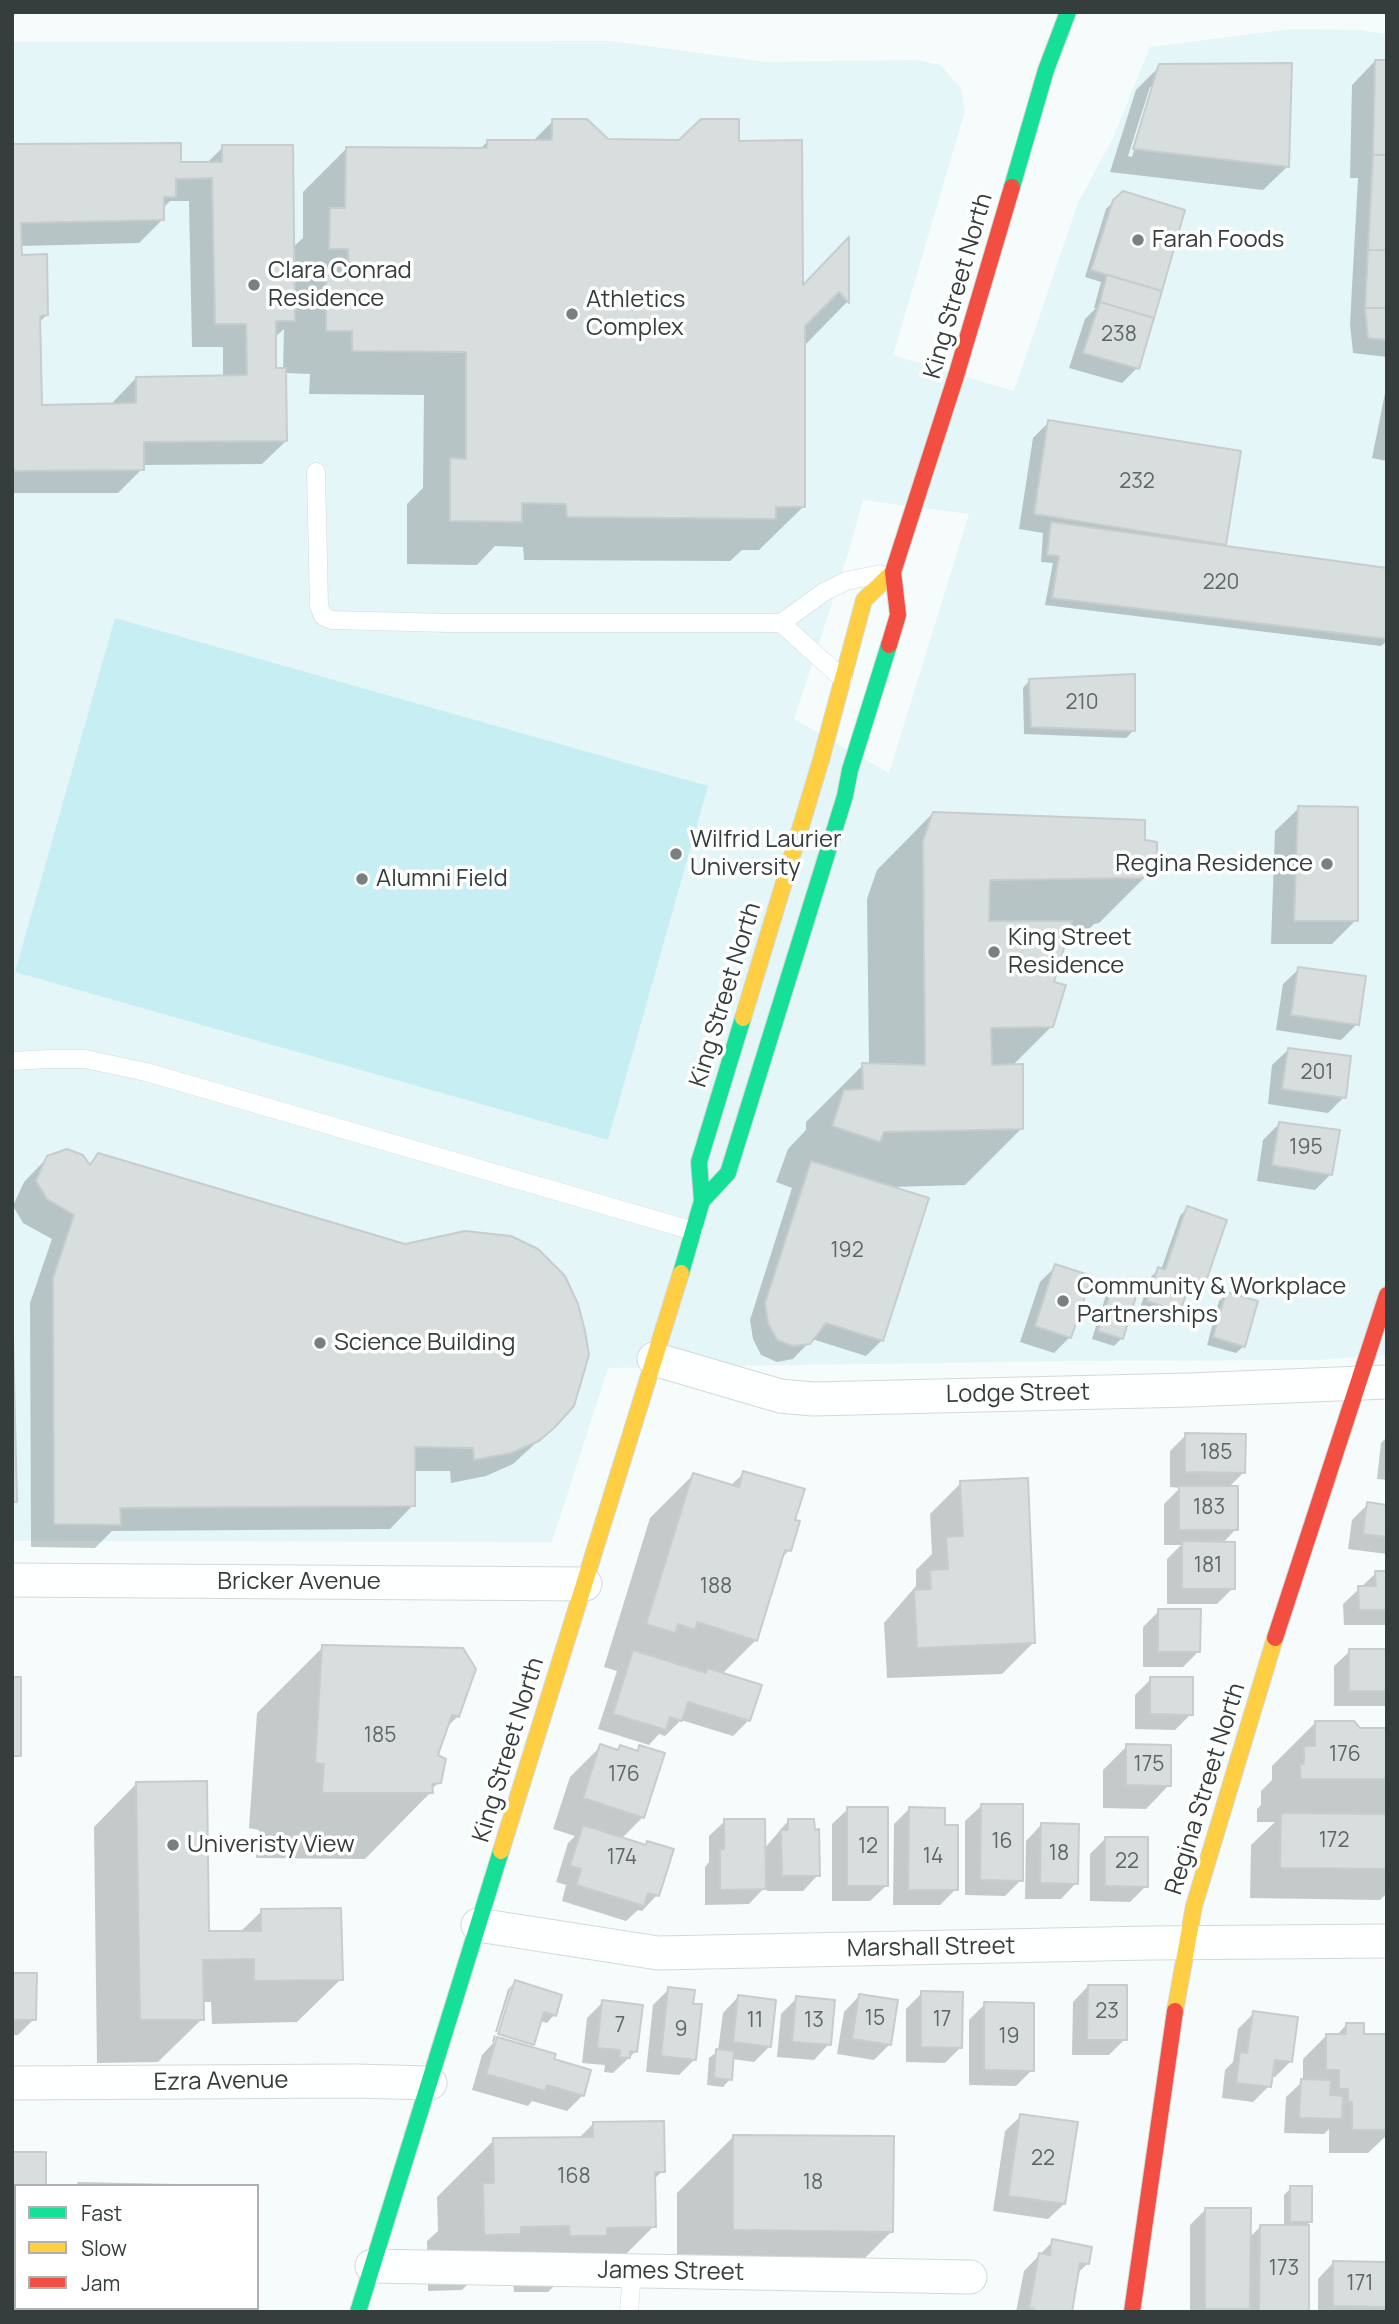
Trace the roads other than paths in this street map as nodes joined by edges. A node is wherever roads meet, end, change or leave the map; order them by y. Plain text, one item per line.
1 (1068, 12) edge
2 (316, 472) dead end
3 (892, 572) junction
4 (781, 624) junction
5 (843, 679) junction
6 (12, 1061) edge
7 (702, 1201) junction
8 (694, 1231) junction
9 (1387, 1295) edge
10 (654, 1359) junction
11 (1372, 1382) edge
12 (12, 1580) edge
13 (585, 1584) junction
14 (478, 1925) junction
15 (1387, 1941) edge
16 (1185, 1944) junction
17 (430, 2083) junction
18 (12, 2084) edge
19 (372, 2266) junction
20 (632, 2271) junction
21 (970, 2277) dead end
22 (358, 2312) edge
23 (629, 2312) edge
24 (1132, 2312) edge

1 - 3 main road, King Street North
2 - 4 lane
3 - 4 lane
3 - 5 main road, King Street North
3 - 7 main road, King Street North
4 - 5 lane
5 - 7 main road, King Street North
6 - 8 lane
7 - 8 main road, King Street North
8 - 10 main road, King Street North
9 - 11 main road, Regina Street North
10 - 11 street, Lodge Street
10 - 13 main road, King Street North
11 - 16 main road, Regina Street North
12 - 13 street, Bricker Avenue
13 - 14 main road, King Street North
14 - 16 street, Marshall Street
14 - 17 main road, King Street North
15 - 16 street, Marshall Street
16 - 24 main road, Regina Street North
17 - 18 street, Ezra Avenue
17 - 19 main road, King Street North
19 - 20 street, James Street
19 - 22 main road, King Street North
20 - 21 street, James Street
20 - 23 lane

